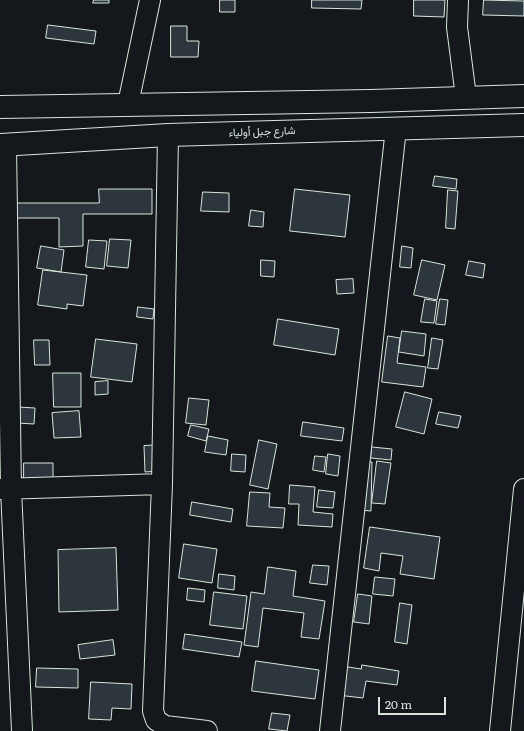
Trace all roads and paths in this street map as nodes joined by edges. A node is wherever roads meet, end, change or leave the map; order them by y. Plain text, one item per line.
1 (150, 0) edge
2 (458, 0) edge
3 (524, 96) edge
4 (466, 97) junction
5 (128, 104) junction
6 (0, 107) edge
7 (524, 125) edge
8 (396, 128) junction
9 (168, 135) junction
10 (3, 145) edge
11 (162, 484) junction
12 (5, 489) edge
13 (524, 489) edge
14 (184, 730) edge
15 (22, 731) edge
16 (207, 731) edge
17 (330, 731) edge
18 (500, 731) edge

1 - 5 street
2 - 4 street
3 - 4 main road
4 - 5 main road
5 - 6 main road
7 - 8 main road, شارع جبل أولياء
8 - 9 main road, شارع جبل أولياء
8 - 17 street
9 - 10 main road, شارع جبل أولياء
9 - 11 street
10 - 12 street
11 - 12 street
11 - 14 street
12 - 15 street
13 - 18 street
14 - 16 street

